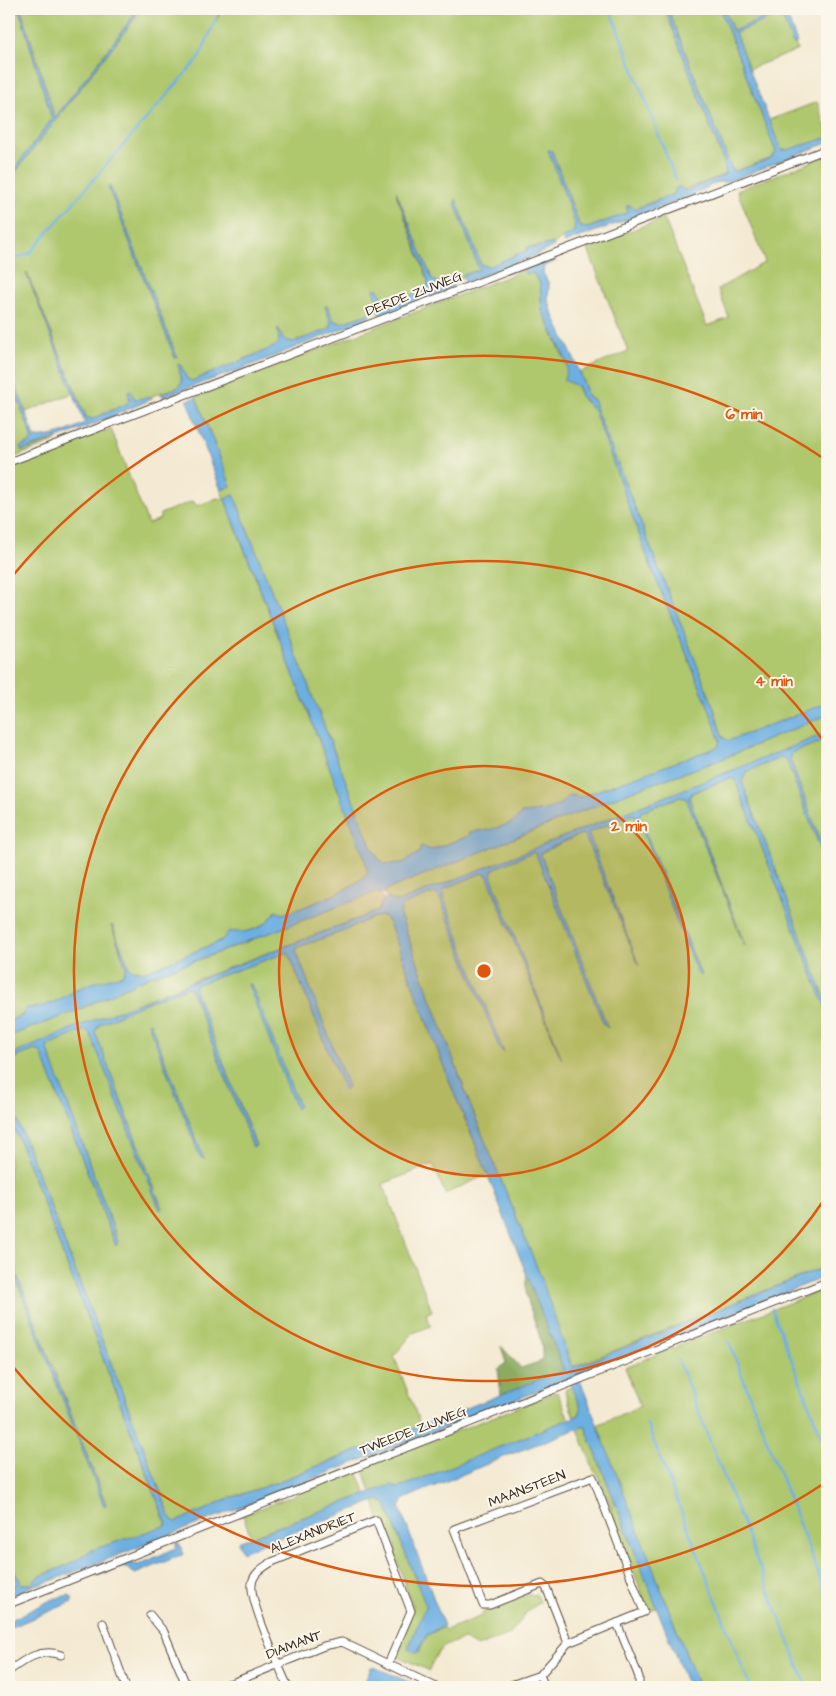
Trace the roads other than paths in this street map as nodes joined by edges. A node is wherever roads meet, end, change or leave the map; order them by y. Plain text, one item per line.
1 (827, 150) edge
2 (9, 462) edge
3 (827, 1282) edge
4 (9, 1604) edge
5 (150, 1615) dead end
6 (103, 1623) dead end
7 (618, 1623) junction
8 (568, 1643) junction
9 (62, 1656) dead end
10 (278, 1664) junction
11 (388, 1664) junction
12 (9, 1671) edge
13 (540, 1675) junction
14 (126, 1687) edge
15 (187, 1687) edge
16 (215, 1687) edge
17 (288, 1687) edge
18 (436, 1687) edge
19 (505, 1687) edge
20 (545, 1687) edge
21 (639, 1687) edge

1 - 2 street, DERDE ZIJWEG
3 - 4 street, TWEEDE ZIJWEG
5 - 15 street
6 - 14 street
7 - 8 street, MAANSTEEN
7 - 8 street, MAANSTEEN
7 - 21 street
8 - 13 street
9 - 12 street
10 - 11 street, DIAMANT
10 - 11 street, ALEXANDRIET
10 - 16 street, DIAMANT
10 - 17 street, ALEXANDRIET
11 - 18 street, DIAMANT
13 - 19 street
13 - 20 street

